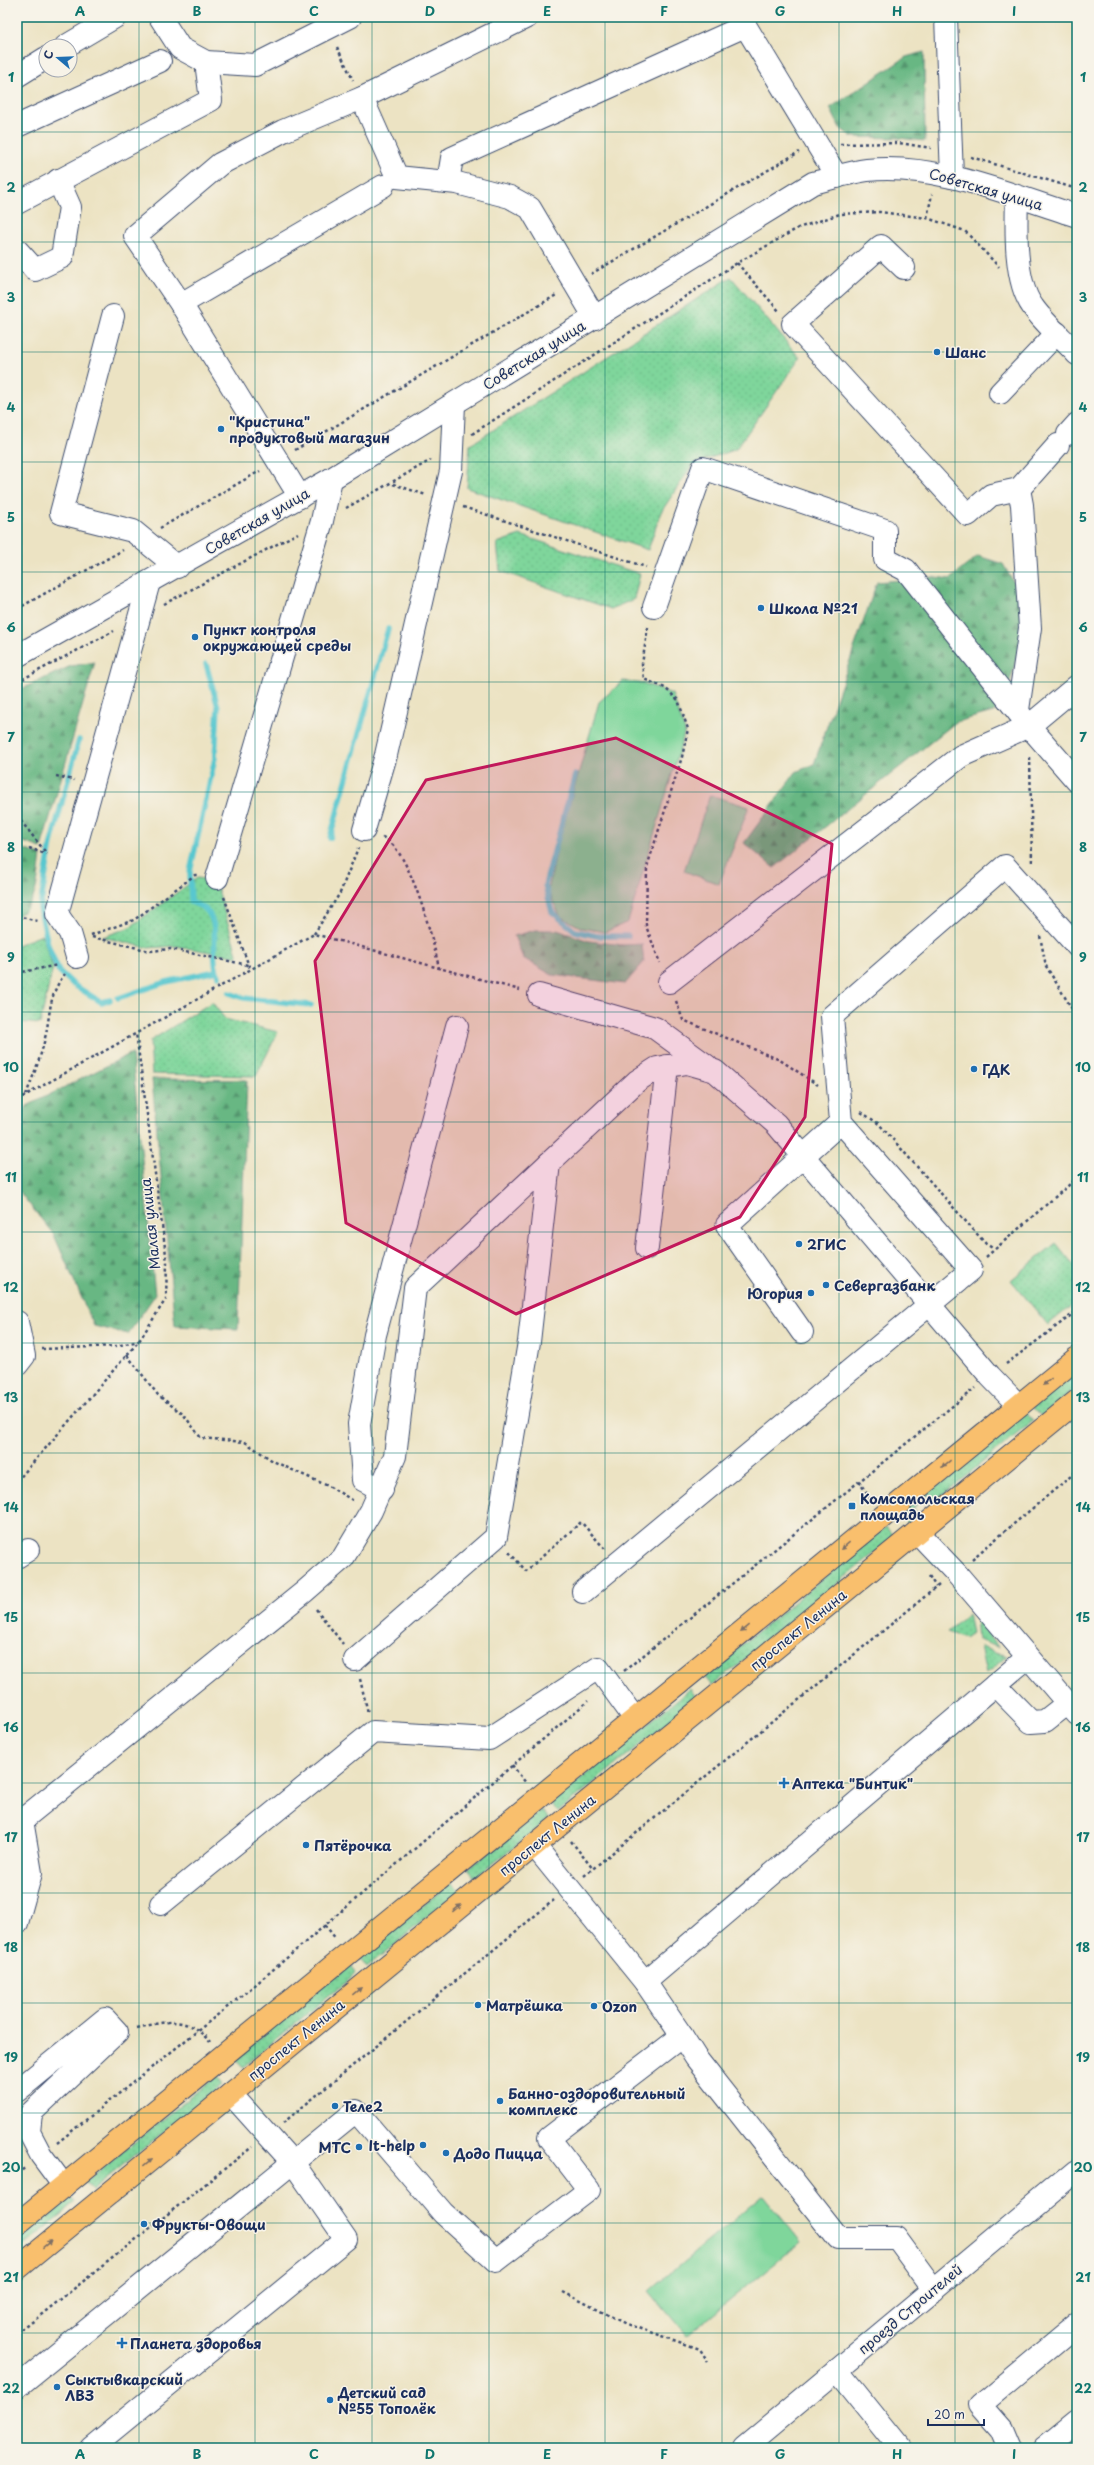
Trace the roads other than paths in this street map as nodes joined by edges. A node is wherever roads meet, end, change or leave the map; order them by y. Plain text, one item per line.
1 (114, 17) edge
2 (160, 17) edge
3 (350, 17) edge
4 (527, 17) edge
5 (946, 17) edge
6 (743, 21) edge
7 (78, 39) edge
8 (160, 61) dead end
9 (206, 62) junction
10 (38, 63) edge
11 (17, 76) edge
12 (362, 98) junction
13 (17, 126) edge
14 (837, 177) junction
15 (952, 177) junction
16 (58, 180) junction
17 (448, 182) junction
18 (383, 186) dead end
19 (1017, 197) junction
20 (17, 202) edge
21 (1077, 216) edge
22 (17, 250) edge
23 (904, 268) dead end
24 (181, 304) junction
25 (113, 316) dead end
26 (594, 318) junction
27 (1057, 332) junction
28 (1077, 354) edge
29 (1000, 393) dead end
30 (454, 404) junction
31 (1068, 434) edge
32 (331, 479) junction
33 (1019, 490) junction
34 (300, 497) junction
35 (177, 567) junction
36 (149, 582) junction
37 (654, 607) road end
38 (17, 656) edge
39 (1077, 686) edge
40 (1023, 718) junction
41 (1077, 782) edge
42 (364, 830) road end
43 (217, 878) road end
44 (1077, 946) edge
45 (68, 961) road end
46 (669, 982) road end
47 (539, 995) road end
48 (457, 1026) dead end
49 (667, 1066) junction
50 (715, 1071) junction
51 (841, 1122) junction
52 (804, 1156) junction
53 (549, 1163) junction
54 (647, 1248) dead end
55 (931, 1305) junction
56 (17, 1322) edge
57 (802, 1332) dead end
58 (20, 1358) edge
59 (1077, 1358) edge
60 (1077, 1401) edge
61 (1018, 1405) junction
62 (382, 1490) junction
63 (917, 1532) junction
64 (583, 1592) dead end
65 (1027, 1658) junction
66 (355, 1660) road end
67 (995, 1686) junction
68 (1071, 1704) edge
69 (635, 1719) junction
70 (19, 1822) edge
71 (534, 1845) junction
72 (160, 1904) dead end
73 (17, 1922) edge
74 (644, 1982) junction
75 (682, 2036) junction
76 (17, 2091) edge
77 (230, 2094) junction
78 (294, 2164) junction
79 (1077, 2170) edge
80 (64, 2186) junction
81 (17, 2224) edge
82 (17, 2269) edge
83 (934, 2290) junction
84 (1077, 2324) edge
85 (837, 2370) junction
86 (17, 2387) edge
87 (1077, 2421) edge
88 (91, 2448) edge
89 (744, 2448) edge
90 (900, 2448) edge
91 (1009, 2448) edge
92 (1044, 2448) edge

1 - 7 street
2 - 9 street
3 - 9 street
4 - 12 street
5 - 15 street
6 - 14 street
6 - 17 street
8 - 13 street
9 - 16 street
10 - 11 street
12 - 17 street
12 - 24 street
14 - 15 street, Советская улица
14 - 26 street, Советская улица
15 - 19 street, Советская улица
16 - 20 street
16 - 22 street
17 - 26 street
18 - 24 street
19 - 21 street, Советская улица
19 - 27 street
23 - 33 street
24 - 34 street
25 - 35 street
26 - 30 street, Советская улица
27 - 28 street
27 - 29 street
30 - 32 street, Советская улица
30 - 42 street
31 - 33 street
32 - 34 street, Советская улица
32 - 43 street
33 - 40 street
34 - 35 street, Советская улица
35 - 36 street, Советская улица
36 - 38 street, Советская улица
36 - 45 street
37 - 40 street
39 - 40 street
40 - 41 street
40 - 46 street
44 - 51 street
47 - 50 street
48 - 62 street
49 - 50 street
49 - 53 street
49 - 54 street
50 - 52 street
51 - 52 street
51 - 55 street
52 - 55 street
52 - 57 street
53 - 62 street
53 - 66 street
55 - 61 street
55 - 64 street
56 - 58 street
59 -> 61 main road
60 - 63 main road, проспект Ленина
61 -> 69 main road
62 - 70 street
63 - 65 street
63 - 71 main road, проспект Ленина
65 - 67 street
65 - 68 street
67 - 68 street
67 - 74 street
69 - 72 street
69 - 80 main road
70 - 73 street
71 - 74 street
77 -> 71 main road, проспект Ленина
74 - 75 street
75 - 78 street
75 - 83 street
76 - 80 street
77 - 78 street
82 -> 77 main road, проспект Ленина
78 - 86 street
78 - 88 street
79 - 83 street, проезд Строителей
80 - 81 main road
83 - 85 street, проезд Строителей
84 - 91 street
85 - 89 street, проезд Строителей
85 - 90 street
87 - 92 street

